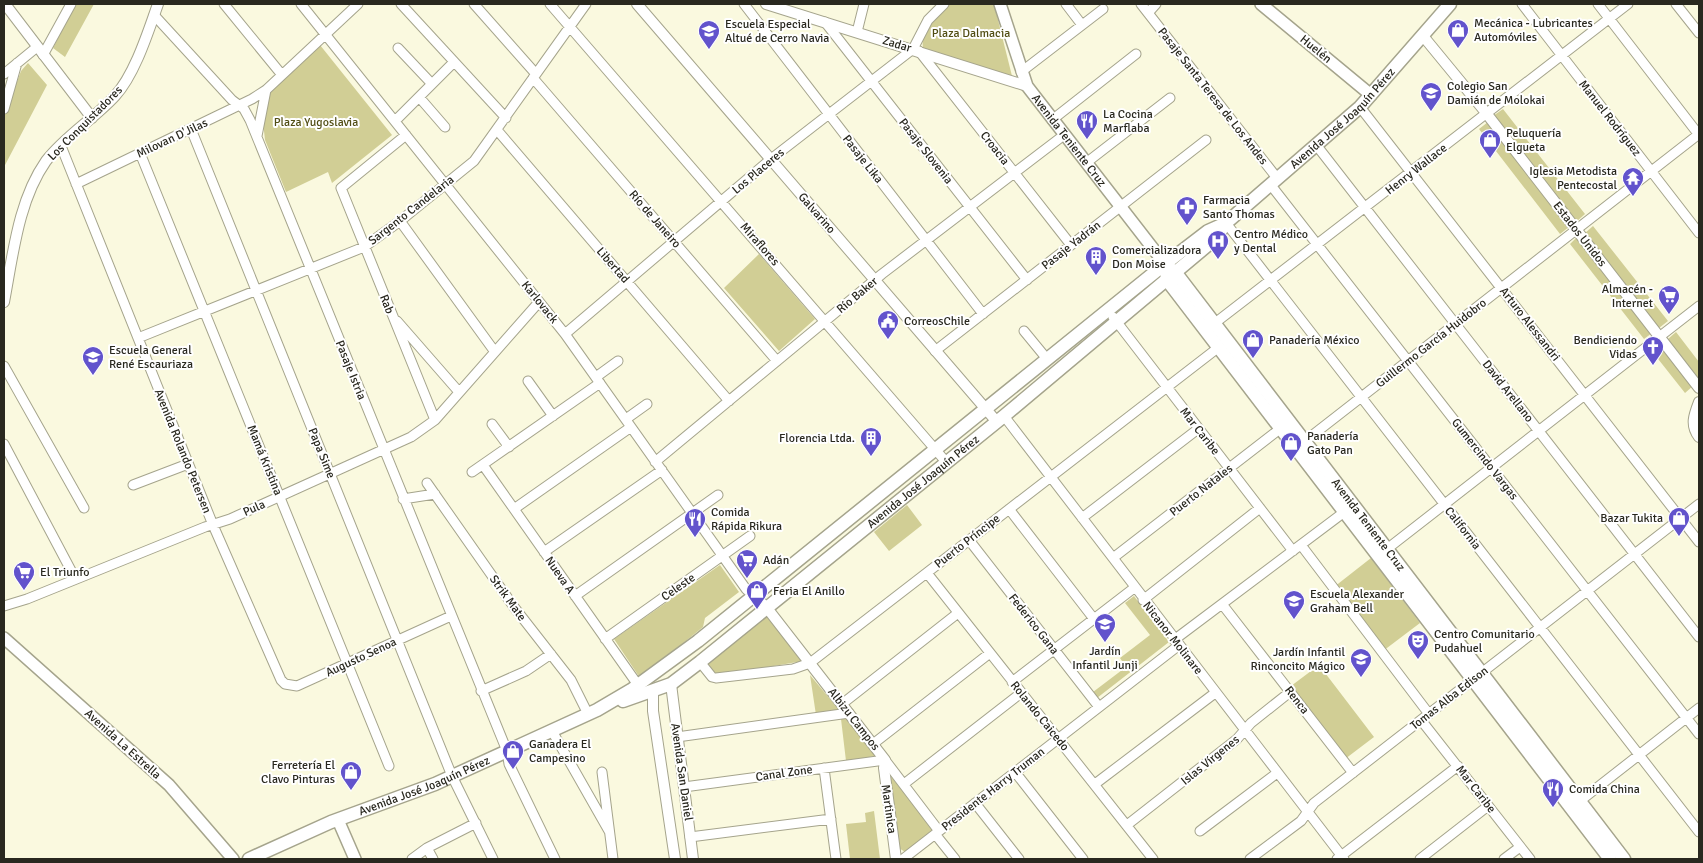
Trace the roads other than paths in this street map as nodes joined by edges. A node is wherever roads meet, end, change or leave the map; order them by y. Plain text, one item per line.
1 (4, 4) edge
2 (71, 4) edge
3 (158, 4) edge
4 (224, 4) edge
5 (301, 4) edge
6 (358, 4) edge
7 (401, 4) edge
8 (474, 4) edge
9 (550, 4) edge
10 (586, 4) edge
11 (637, 4) edge
12 (744, 4) edge
13 (766, 4) edge
14 (864, 4) edge
15 (944, 4) edge
16 (1000, 4) edge
17 (1066, 4) edge
18 (1141, 4) edge
19 (1156, 4) edge
20 (1450, 4) edge
21 (1522, 4) edge
22 (1598, 4) edge
23 (1628, 4) edge
24 (1676, 4) edge
25 (1264, 5) edge
26 (1103, 9) dead end
27 (1148, 13) junction
28 (154, 15) junction
29 (1609, 18) junction
30 (825, 22) junction
31 (1082, 25) junction
32 (570, 26) junction
33 (857, 32) junction
34 (1699, 33) edge
35 (325, 34) junction
36 (1423, 36) junction
37 (398, 48) dead end
38 (916, 50) junction
39 (40, 51) junction
40 (1136, 54) dead end
41 (1562, 55) junction
42 (454, 62) junction
43 (17, 63) junction
44 (1021, 72) junction
45 (4, 74) edge
46 (282, 75) junction
47 (535, 76) junction
48 (872, 82) junction
49 (432, 84) junction
50 (1027, 86) junction
51 (266, 90) junction
52 (1372, 95) junction
53 (418, 97) junction
54 (1170, 98) dead end
55 (240, 105) junction
56 (1360, 107) junction
57 (4, 109) edge
58 (829, 114) junction
59 (1487, 114) junction
60 (92, 118) junction
61 (506, 118) junction
62 (1052, 120) junction
63 (395, 121) junction
64 (445, 127) dead end
65 (191, 130) junction
66 (497, 130) junction
67 (406, 135) junction
68 (1064, 135) junction
69 (1699, 135) edge
70 (257, 136) junction
71 (1206, 140) dead end
72 (61, 146) junction
73 (1317, 146) junction
74 (140, 153) junction
75 (771, 159) junction
76 (1086, 163) junction
77 (1411, 172) junction
78 (1652, 172) junction
79 (1014, 173) junction
80 (1274, 181) junction
81 (76, 184) junction
82 (446, 184) junction
83 (722, 200) junction
84 (970, 207) junction
85 (1120, 207) junction
86 (1366, 208) junction
87 (400, 221) junction
88 (1226, 223) junction
89 (1577, 230) junction
90 (1699, 233) edge
91 (926, 240) junction
92 (674, 242) junction
93 (1318, 245) junction
94 (1071, 246) junction
95 (364, 247) junction
96 (310, 268) junction
97 (1169, 271) junction
98 (875, 280) junction
99 (1027, 280) junction
100 (1270, 280) junction
101 (627, 282) junction
102 (1502, 289) junction
103 (256, 290) junction
104 (4, 302) edge
105 (539, 302) junction
106 (1699, 306) edge
107 (1107, 310) junction
108 (204, 311) junction
109 (983, 314) junction
110 (392, 315) junction
111 (826, 321) junction
112 (1116, 322) junction
113 (1200, 323) junction
114 (1215, 323) junction
115 (1456, 324) junction
116 (1024, 330) dead end
117 (565, 334) junction
118 (1660, 336) junction
119 (138, 338) junction
120 (1219, 348) junction
121 (936, 351) junction
122 (495, 352) junction
123 (1047, 359) junction
124 (618, 361) dead end
125 (777, 361) junction
126 (1408, 361) junction
127 (4, 366) edge
128 (598, 380) junction
129 (528, 381) dead end
130 (1699, 387) edge
131 (1167, 388) junction
132 (459, 392) junction
133 (1585, 395) junction
134 (1361, 398) junction
135 (729, 401) junction
136 (647, 404) dead end
137 (1699, 405) edge
138 (987, 410) junction
139 (553, 416) junction
140 (1001, 419) junction
141 (435, 420) junction
142 (628, 423) junction
143 (492, 424) dead end
144 (1285, 425) junction
145 (1198, 429) junction
146 (1539, 430) junction
147 (1699, 437) edge
148 (1305, 441) junction
149 (4, 444) edge
150 (509, 446) junction
151 (384, 450) junction
152 (937, 450) junction
153 (656, 462) junction
154 (947, 463) junction
155 (188, 464) junction
156 (483, 465) junction
157 (1491, 467) junction
158 (1229, 468) junction
159 (662, 470) junction
160 (472, 472) dead end
161 (330, 474) junction
162 (1051, 477) junction
163 (427, 483) dead end
164 (134, 485) dead end
165 (435, 494) junction
166 (718, 495) dead end
167 (280, 497) junction
168 (403, 499) junction
169 (871, 501) junction
170 (1444, 504) junction
171 (1699, 504) edge
172 (84, 508) dead end
173 (1260, 508) junction
174 (1349, 508) junction
175 (514, 509) junction
176 (1009, 509) junction
177 (692, 513) junction
178 (882, 516) junction
179 (1082, 518) junction
180 (1681, 519) junction
181 (213, 525) junction
182 (750, 536) dead end
183 (969, 540) junction
184 (1699, 542) edge
185 (1301, 544) junction
186 (1387, 549) junction
187 (1293, 551) junction
188 (544, 552) junction
189 (1635, 554) junction
190 (722, 556) junction
191 (1113, 558) junction
192 (927, 573) junction
193 (75, 578) junction
194 (1134, 588) junction
195 (1588, 591) junction
196 (575, 596) junction
197 (754, 596) junction
198 (1143, 600) junction
199 (1222, 604) junction
200 (4, 606) edge
201 (767, 608) junction
202 (958, 613) junction
203 (451, 616) junction
204 (1094, 619) junction
205 (1540, 628) junction
206 (1699, 637) edge
207 (4, 638) edge
208 (605, 639) junction
209 (397, 640) junction
210 (696, 643) junction
211 (1176, 643) junction
212 (1054, 649) junction
213 (551, 654) junction
214 (990, 654) junction
215 (700, 662) junction
216 (347, 663) junction
217 (810, 663) junction
218 (275, 671) joint
219 (1477, 676) junction
220 (1012, 682) junction
221 (671, 684) junction
222 (638, 686) junction
223 (653, 690) junction
224 (481, 691) junction
225 (1215, 692) junction
226 (1290, 692) junction
227 (1021, 693) junction
228 (842, 704) junction
229 (1100, 707) junction
230 (1699, 708) edge
231 (593, 712) junction
232 (849, 713) junction
233 (1429, 714) junction
234 (1687, 718) junction
235 (1421, 720) junction
236 (552, 730) junction
237 (1244, 731) junction
238 (1699, 734) edge
239 (677, 737) junction
240 (1058, 739) junction
241 (873, 744) junction
242 (507, 751) junction
243 (1639, 755) junction
244 (885, 760) junction
245 (389, 766) dead end
246 (1458, 766) junction
247 (824, 768) junction
248 (602, 772) dead end
249 (1015, 772) junction
250 (1277, 772) junction
251 (1353, 773) junction
252 (452, 776) junction
253 (904, 784) junction
254 (1095, 784) junction
255 (684, 787) junction
256 (1580, 801) junction
257 (975, 803) junction
258 (1488, 806) junction
259 (1307, 812) junction
260 (831, 819) junction
261 (338, 820) junction
262 (476, 823) junction
263 (1127, 825) junction
264 (609, 831) junction
265 (1200, 831) dead end
266 (937, 832) junction
267 (1699, 832) edge
268 (690, 837) junction
269 (1520, 847) junction
270 (427, 848) junction
271 (1341, 858) edge
272 (233, 859) edge
273 (249, 859) edge
274 (355, 859) edge
275 (412, 859) edge
276 (433, 859) edge
277 (493, 859) edge
278 (554, 859) edge
279 (613, 859) edge
280 (675, 859) edge
281 (694, 859) edge
282 (836, 859) edge
283 (896, 859) edge
284 (902, 859) edge
285 (955, 859) edge
286 (1019, 859) edge
287 (1082, 859) edge
288 (1153, 859) edge
289 (1250, 859) edge
290 (1420, 859) edge
291 (1504, 859) edge
292 (1530, 859) edge
293 (1610, 859) edge
294 (1624, 859) edge

1 - 39 street
2 - 39 street
3 - 28 street, Los Conquistadores
4 - 46 street
5 - 35 street, Karlovack
6 - 35 street, Milovan D'Jilas
7 - 42 street
8 - 47 street, Río de Janeiro
9 - 32 street, Miraflores
10 - 32 street, Sargento Candelaria
11 - 75 street, Galvarino
12 - 58 street, Pasaje Lika
13 - 30 street, Zadar
14 - 33 street
15 - 38 street, Los Placeres
16 - 44 main road, Avenida Teniente Cruz
17 - 31 street
18 - 27 street, Pasaje Santa Teresa de Los Andes
19 - 27 street
20 - 36 main road, Avenida José Joaquín Pérez
21 - 41 street, Manuel Rodríguez
22 - 29 street
23 - 29 street, Henry Wallace
24 - 34 street
25 - 52 main road, Huelén
26 - 31 street
27 - 80 street, Pasaje Santa Teresa de Los Andes
28 - 55 street, Pasaje Istria
28 - 60 street, Los Conquistadores
29 - 41 street, Henry Wallace
29 - 69 street
30 - 33 street, Zadar
30 - 48 street, Pasaje Slovenia
31 - 44 street
32 - 47 street, Sargento Candelaria
32 - 83 street, Miraflores
33 - 38 street, Zadar
35 - 46 street, Milovan D'Jilas
35 - 63 street, Karlovack
36 - 52 main road, Avenida José Joaquín Pérez
36 - 59 street, Estados Unidos
37 - 49 street
38 - 48 street, Los Placeres
38 - 50 street, Zadar
38 - 79 street, Croacia
39 - 43 street
39 - 60 street
40 - 62 street
41 - 59 street, Henry Wallace
41 - 78 street, Manuel Rodríguez
42 - 49 street
42 - 61 street
43 - 45 street
43 - 57 street
44 - 50 main road, Avenida Teniente Cruz
46 - 51 street, Milovan D'Jilas
47 - 61 street, Sargento Candelaria
47 - 92 street, Río de Janeiro
48 - 58 street, Los Placeres
48 - 84 street, Pasaje Slovenia
49 - 53 street
50 - 62 main road, Avenida Teniente Cruz
51 - 55 street, Milovan D'Jilas
51 - 70 street
52 - 56 main road, Avenida José Joaquín Pérez
53 - 63 street
53 - 64 street
54 - 76 street
55 - 65 street, Milovan D'Jilas
55 - 70 street, Pasaje Istria
56 - 73 main road, Avenida José Joaquín Pérez
56 - 77 street, Arturo Alessandri
58 - 75 street, Los Placeres
58 - 91 street, Pasaje Lika
59 - 77 street, Henry Wallace
59 - 89 street, Estados Unidos
60 - 72 street, Los Conquistadores
61 - 66 street, Sargento Candelaria
62 - 68 main road, Avenida Teniente Cruz
63 - 67 street, Karlovack
65 - 74 street, Milovan D'Jilas
65 - 103 street, Papa Sime
66 - 82 street, Sargento Candelaria
66 - 101 street, Libertad
67 - 82 street, Karlovack
67 - 95 street, Rab
68 - 76 main road, Avenida Teniente Cruz
68 - 79 street, Río Baker
69 - 78 street, Guillermo García Huidobro
70 - 96 street, Pasaje Istria
71 - 85 street, Pasaje Yadrán
72 - 81 street, Avenida Rolando Petersen
72 - 104 street, Los Conquistadores
73 - 80 main road, Avenida José Joaquín Pérez
73 - 86 street, David Arellano
74 - 81 street, Milovan D'Jilas
74 - 108 street, Mamá Kristina
75 - 83 street, Los Placeres
75 - 98 street, Galvarino
76 - 85 main road, Avenida Teniente Cruz
77 - 86 street, Henry Wallace
77 - 102 street, Arturo Alessandri
78 - 89 street, Guillermo García Huidobro
78 - 90 street, Manuel Rodríguez
79 - 84 street, Río Baker
79 - 94 street, Croacia
80 - 88 main road, Avenida José Joaquín Pérez
80 - 93 street, Gumercindo Vargas
81 - 119 street, Avenida Rolando Petersen
82 - 87 street, Sargento Candelaria
82 - 105 street, Karlovack
83 - 92 street, Los Placeres
83 - 111 street, Miraflores
84 - 91 street, Río Baker
84 - 99 street, Pasaje Slovenia
85 - 94 street, Pasaje Yadrán
85 - 97 main road, Avenida Teniente Cruz
86 - 93 street, Henry Wallace
86 - 115 street, David Arellano
87 - 95 street, Sargento Candelaria
87 - 122 street
88 - 97 main road, Avenida José Joaquín Pérez
88 - 100 street, California
89 - 102 street, Guillermo García Huidobro
89 - 118 street, Estados Unidos
91 - 98 street, Río Baker
91 - 109 street, Pasaje Lika
92 - 101 street, Los Placeres
92 - 125 street, Río de Janeiro
93 - 100 street, Henry Wallace
93 - 126 street, Gumercindo Vargas
94 - 99 street, Pasaje Yadrán
95 - 96 street, Sargento Candelaria
95 - 110 street, Rab
96 - 103 street, Sargento Candelaria
96 - 151 street, Pasaje Istria
97 - 107 main road, Avenida José Joaquín Pérez
97 - 112 main road, Avenida José Joaquín Pérez
97 - 113 main road, Avenida Teniente Cruz
97 - 114 main road, Avenida Teniente Cruz
98 - 111 street, Río Baker
98 - 121 street, Galvarino
99 - 109 street, Pasaje Yadrán
100 - 114 street, Henry Wallace
100 - 134 street, California
101 - 117 street, Los Placeres
101 - 135 street, Libertad
102 - 115 street, Guillermo García Huidobro
102 - 133 street, Arturo Alessandri
103 - 108 street, Sargento Candelaria
103 - 161 street, Papa Sime
105 - 117 street, Karlovack
105 - 122 street, Pula
106 - 118 street
107 - 112 street, Mar Caribe
107 - 123 main road, Avenida José Joaquín Pérez
108 - 119 street, Sargento Candelaria
108 - 167 street, Mamá Kristina
109 - 121 street, Pasaje Yadrán
110 - 132 street
110 - 141 street, Rab
111 - 125 street, Río Baker
111 - 152 street, Miraflores
112 - 131 street, Mar Caribe
112 - 140 main road, Avenida José Joaquín Pérez
113 - 114 street
113 - 120 main road, Avenida Teniente Cruz
114 - 144 main road, Avenida Teniente Cruz
115 - 126 street, Guillermo García Huidobro
115 - 146 street, David Arellano
116 - 123 street
117 - 128 street, Karlovack
118 - 130 street, Estados Unidos
118 - 133 street
119 - 155 street, Avenida Rolando Petersen
120 - 131 street, Puerto Príncipe
120 - 144 main road, Avenida Teniente Cruz
121 - 138 street, Galvarino
122 - 132 street, Pula
123 - 138 main road, Avenida José Joaquín Pérez
124 - 128 street
125 - 135 street, Río Baker
126 - 134 street, Guillermo García Huidobro
126 - 157 street, Gumercindo Vargas
127 - 172 street
128 - 139 street
128 - 142 street, Karlovack
129 - 139 street
131 - 145 street, Mar Caribe
131 - 162 street, Puerto Príncipe
132 - 141 street, Pula
133 - 146 street
133 - 180 street, Arturo Alessandri
134 - 148 street, Guillermo García Huidobro
134 - 170 street, California
135 - 153 street, Río Baker
136 - 142 street
137 - 147 street
138 - 140 street, Galvarino
138 - 152 main road, Avenida José Joaquín Pérez
139 - 150 street
140 - 154 main road, Avenida José Joaquín Pérez
140 - 162 street, Nicanor Molinare
141 - 151 street, Pula
142 - 153 street, Karlovack
142 - 175 street
143 - 150 street
144 - 148 main road, Avenida Teniente Cruz
144 - 158 street, Puerto Natales
144 - 174 main road, Avenida Teniente Cruz
145 - 158 street, Mar Caribe
145 - 179 street
146 - 157 street
146 - 189 street, David Arellano
148 - 174 main road, Avenida Teniente Cruz
149 - 193 street
150 - 156 street
151 - 161 street, Pula
151 - 168 street, Pasaje Istria
152 - 154 street, Miraflores
152 - 169 main road, Avenida José Joaquín Pérez
153 - 159 street, Karlovack
154 - 178 main road, Avenida José Joaquín Pérez
155 - 164 street
155 - 181 street, Avenida Rolando Petersen
156 - 160 street
156 - 175 street, Nueva A
157 - 170 street
157 - 195 street, Gumercindo Vargas
158 - 173 street, Mar Caribe
158 - 191 street, Puerto Natales
159 - 177 street, Karlovack
159 - 188 street
161 - 167 street, Pula
161 - 209 street, Papa Sime
162 - 176 street, Puerto Príncipe
162 - 179 street, Nicanor Molinare
163 - 165 street, Strik Mate
165 - 168 street
165 - 213 street, Strik Mate
166 - 177 street
167 - 181 street, Pula
167 - 216 street, Mamá Kristina
168 - 203 street, Pasaje Istria
169 - 178 main road
169 - 197 main road, Avenida José Joaquín Pérez
170 - 186 street
170 - 205 street, California
171 - 180 street, Tomas Alba Edison
173 - 187 street, Mar Caribe
173 - 198 street
174 - 185 street, Presidente Harry Truman
174 - 186 main road, Avenida Teniente Cruz
174 - 219 main road, Avenida Teniente Cruz
175 - 188 street, Nueva A
176 - 183 street, Puerto Príncipe
176 - 204 street
177 - 190 street, Karlovack
177 - 196 street
178 - 201 main road, Avenida José Joaquín Pérez
179 - 191 street, Nicanor Molinare
180 - 184 street, Arturo Alessandri
180 - 189 street, Tomas Alba Edison
181 - 193 street, Pula
181 - 218 street, Avenida Rolando Petersen
182 - 190 street, Celeste
183 - 192 street, Puerto Príncipe
183 - 212 street, Federico Gana
185 - 187 street, Presidente Harry Truman
185 - 233 street
186 - 219 main road, Avenida Teniente Cruz
187 - 199 street, Presidente Harry Truman
188 - 196 street, Nueva A
189 - 195 street, Tomas Alba Edison
189 - 206 street, David Arellano
190 - 197 street, Karlovack
190 - 208 street, Celeste
191 - 194 street, Nicanor Molinare
192 - 202 street, Rolando Caicedo
192 - 217 street, Puerto Príncipe
193 - 200 street, Pula
194 - 198 street, Nicanor Molinare
194 - 204 street
195 - 205 street, Tomas Alba Edison
195 - 234 street, Gumercindo Vargas
196 - 208 street, Nueva A
197 - 201 street, Karlovack
197 - 210 main road, Avenida José Joaquín Pérez
198 - 211 street, Nicanor Molinare
199 - 211 street, Presidente Harry Truman
199 - 226 street, Renca
201 - 215 main road, Avenida José Joaquín Pérez
201 - 217 street, Albizu Campos
202 - 214 street, Rolando Caicedo
202 - 228 street
203 - 209 street, Augusto Senoa
203 - 224 street, Pasaje Istria
204 - 212 street
205 - 219 street, Tomas Alba Edison
205 - 243 street, California
207 - 272 main road, Avenida La Estrella
208 - 222 street, Nueva A
209 - 216 street, Augusto Senoa
209 - 252 street, Papa Sime
210 - 222 main road, Avenida José Joaquín Pérez
210 - 223 main road
211 - 225 street, Nicanor Molinare
211 - 229 street, Presidente Harry Truman
212 - 220 street
212 - 229 street, Federico Gana
213 - 224 street
213 - 231 street, Strik Mate
214 - 220 street, Rolando Caicedo
214 - 241 street
215 - 217 street, Puerto Príncipe
215 - 221 main road, Avenida José Joaquín Pérez
216 - 218 street, Augusto Senoa
216 - 245 street, Mamá Kristina
217 - 228 street, Albizu Campos
219 - 233 street, Tomas Alba Edison
219 - 256 main road, Avenida Teniente Cruz
219 - 293 main road, Avenida Teniente Cruz
220 - 227 street, Rolando Caicedo
221 - 223 main road, Avenida José Joaquín Pérez
221 - 239 street, Avenida San Daniel
222 - 231 main road, Avenida José Joaquín Pérez
223 - 231 main road, Avenida José Joaquín Pérez
223 - 280 street, Avenida San Daniel
224 - 242 street, Pasaje Istria
225 - 237 street, Nicanor Molinare
225 - 254 street
226 - 237 street, Islas Vírgenes
226 - 251 street, Renca
227 - 240 street, Rolando Caicedo
227 - 253 street
228 - 232 street, Albizu Campos
229 - 240 street, Presidente Harry Truman
230 - 234 street
231 - 236 main road, Avenida José Joaquín Pérez
232 - 239 street
232 - 241 street, Albizu Campos
233 - 235 street, Tomas Alba Edison
234 - 238 street, Gumercindo Vargas
234 - 243 street
235 - 246 street, Mar Caribe
235 - 251 street, Tomas Alba Edison
236 - 242 main road, Avenida José Joaquín Pérez
236 - 264 street
237 - 250 street, Nicanor Molinare
237 - 263 street, Islas Vírgenes
239 - 255 street, Avenida San Daniel
240 - 249 street, Presidente Harry Truman
240 - 254 street, Rolando Caicedo
241 - 244 street, Albizu Campos
242 - 252 main road, Avenida José Joaquín Pérez
242 - 278 street, Pasaje Istria
243 - 256 street
243 - 267 street, California
244 - 247 street, Canal Zone
244 - 253 street, Albizu Campos
244 - 283 street, Martinica
246 - 258 street, Mar Caribe
246 - 271 street
247 - 255 street, Canal Zone
247 - 260 street
248 - 264 street
249 - 257 street, Presidente Harry Truman
249 - 287 street
250 - 259 street, Nicanor Molinare
250 - 265 street
251 - 259 street, Tomas Alba Edison
252 - 261 main road, Avenida José Joaquín Pérez
252 - 262 street, Papa Sime
253 - 266 street, Albizu Campos
254 - 263 street, Rolando Caicedo
255 - 268 street, Avenida San Daniel
256 - 294 main road, Avenida Teniente Cruz
257 - 266 street, Presidente Harry Truman
257 - 286 street
258 - 269 street, Mar Caribe
258 - 290 street
259 - 271 street, Nicanor Molinare
259 - 289 street, Tomas Alba Edison
260 - 268 street
260 - 282 street
261 - 273 main road, Avenida José Joaquín Pérez
261 - 274 main road
262 - 270 street
262 - 277 street, Papa Sime
263 - 288 street, Rolando Caicedo
264 - 279 street
266 - 284 street, Presidente Harry Truman
266 - 285 street, Albizu Campos
268 - 281 street, Avenida San Daniel
269 - 291 street
269 - 292 street, Mar Caribe
270 - 275 street
270 - 276 street

